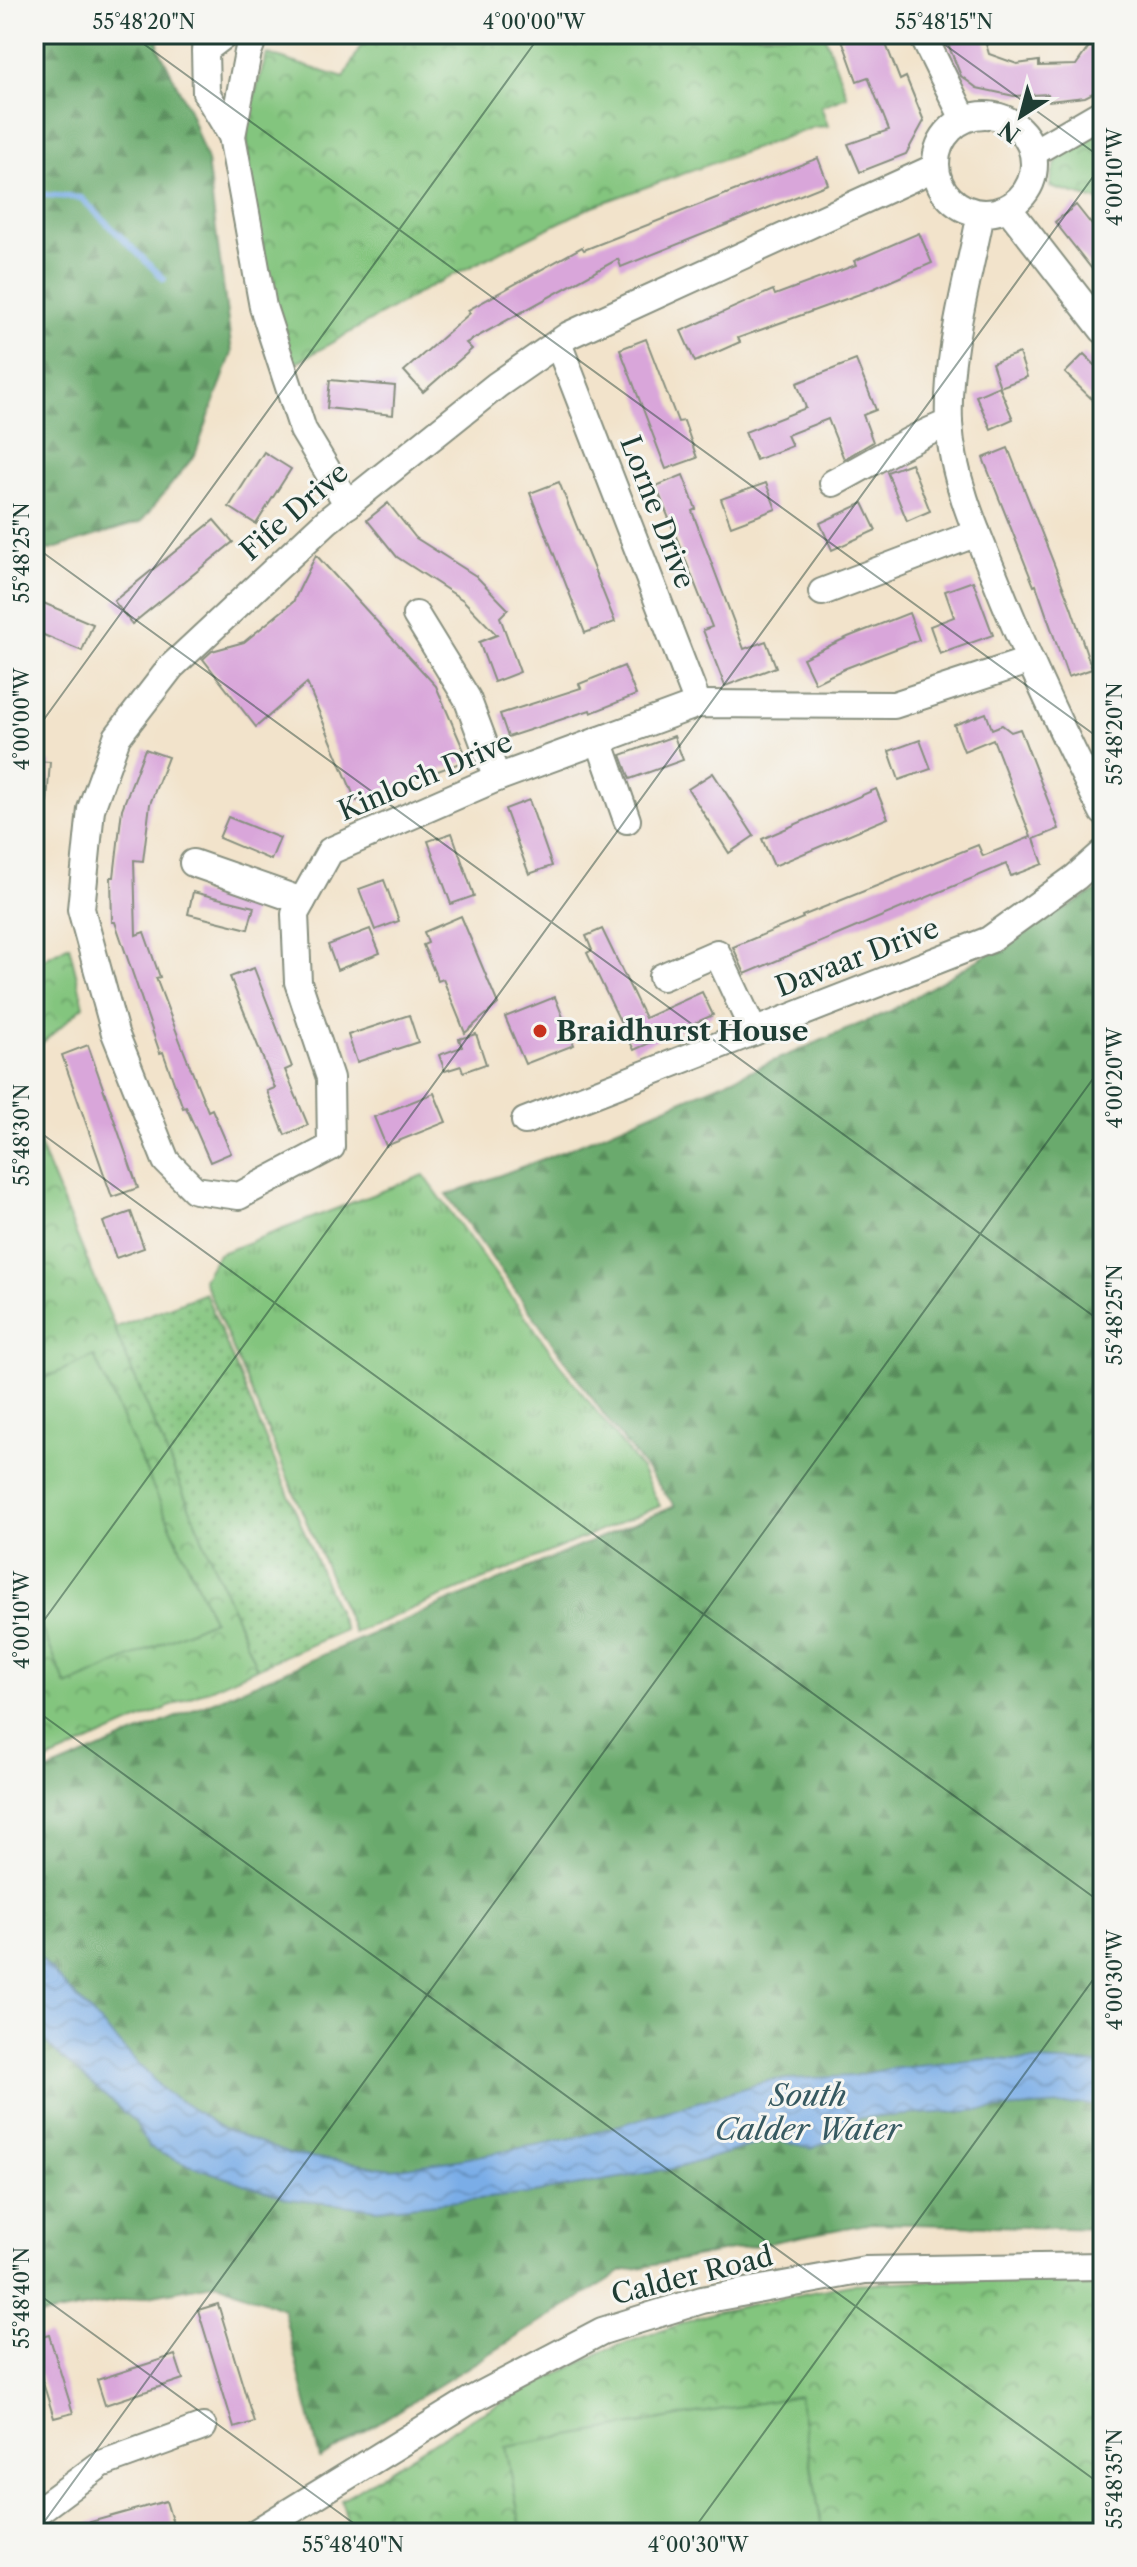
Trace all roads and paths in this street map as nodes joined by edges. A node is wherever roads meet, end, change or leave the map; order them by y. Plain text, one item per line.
1 (226, 34) edge
2 (255, 34) edge
3 (922, 34) edge
4 (1103, 112) edge
5 (964, 119) junction
6 (232, 136) junction
7 (1034, 152) junction
8 (936, 167) junction
9 (1008, 208) junction
10 (981, 213) junction
11 (1103, 330) edge
12 (558, 343) junction
13 (949, 423) junction
14 (833, 483) dead end
15 (348, 505) junction
16 (977, 533) junction
17 (822, 592) dead end
18 (416, 615) dead end
19 (1028, 661) junction
20 (698, 704) junction
21 (599, 740) junction
22 (497, 778) junction
23 (1103, 812) edge
24 (627, 820) dead end
25 (1103, 853) edge
26 (193, 863) dead end
27 (302, 901) junction
28 (662, 977) dead end
29 (754, 1032) junction
30 (525, 1121) dead end
31 (166, 1161) joint
32 (1103, 2266) edge
33 (203, 2427) dead end
34 (34, 2514) edge
35 (255, 2533) edge

1 - 6 street
2 - 6 street
3 - 5 street
4 - 7 street
5 - 7 street
5 - 8 street
6 - 15 street
7 - 9 street
8 - 10 street
8 - 12 street, Fife Drive
9 - 10 street
9 - 11 street
10 - 13 street
12 - 15 street, Fife Drive
12 - 20 street, Lorne Drive
13 - 14 street
13 - 16 street
15 - 31 street, Fife Drive
16 - 17 street
16 - 19 street
18 - 22 street
19 - 20 street
19 - 23 street
20 - 21 street, Kinloch Drive
21 - 22 street, Kinloch Drive
21 - 24 street
22 - 27 street, Kinloch Drive
25 - 29 street, Davaar Drive
26 - 27 street
27 - 31 street, Kinloch Drive
28 - 29 street
29 - 30 street, Davaar Drive
32 - 35 street, Calder Road
33 - 34 street

